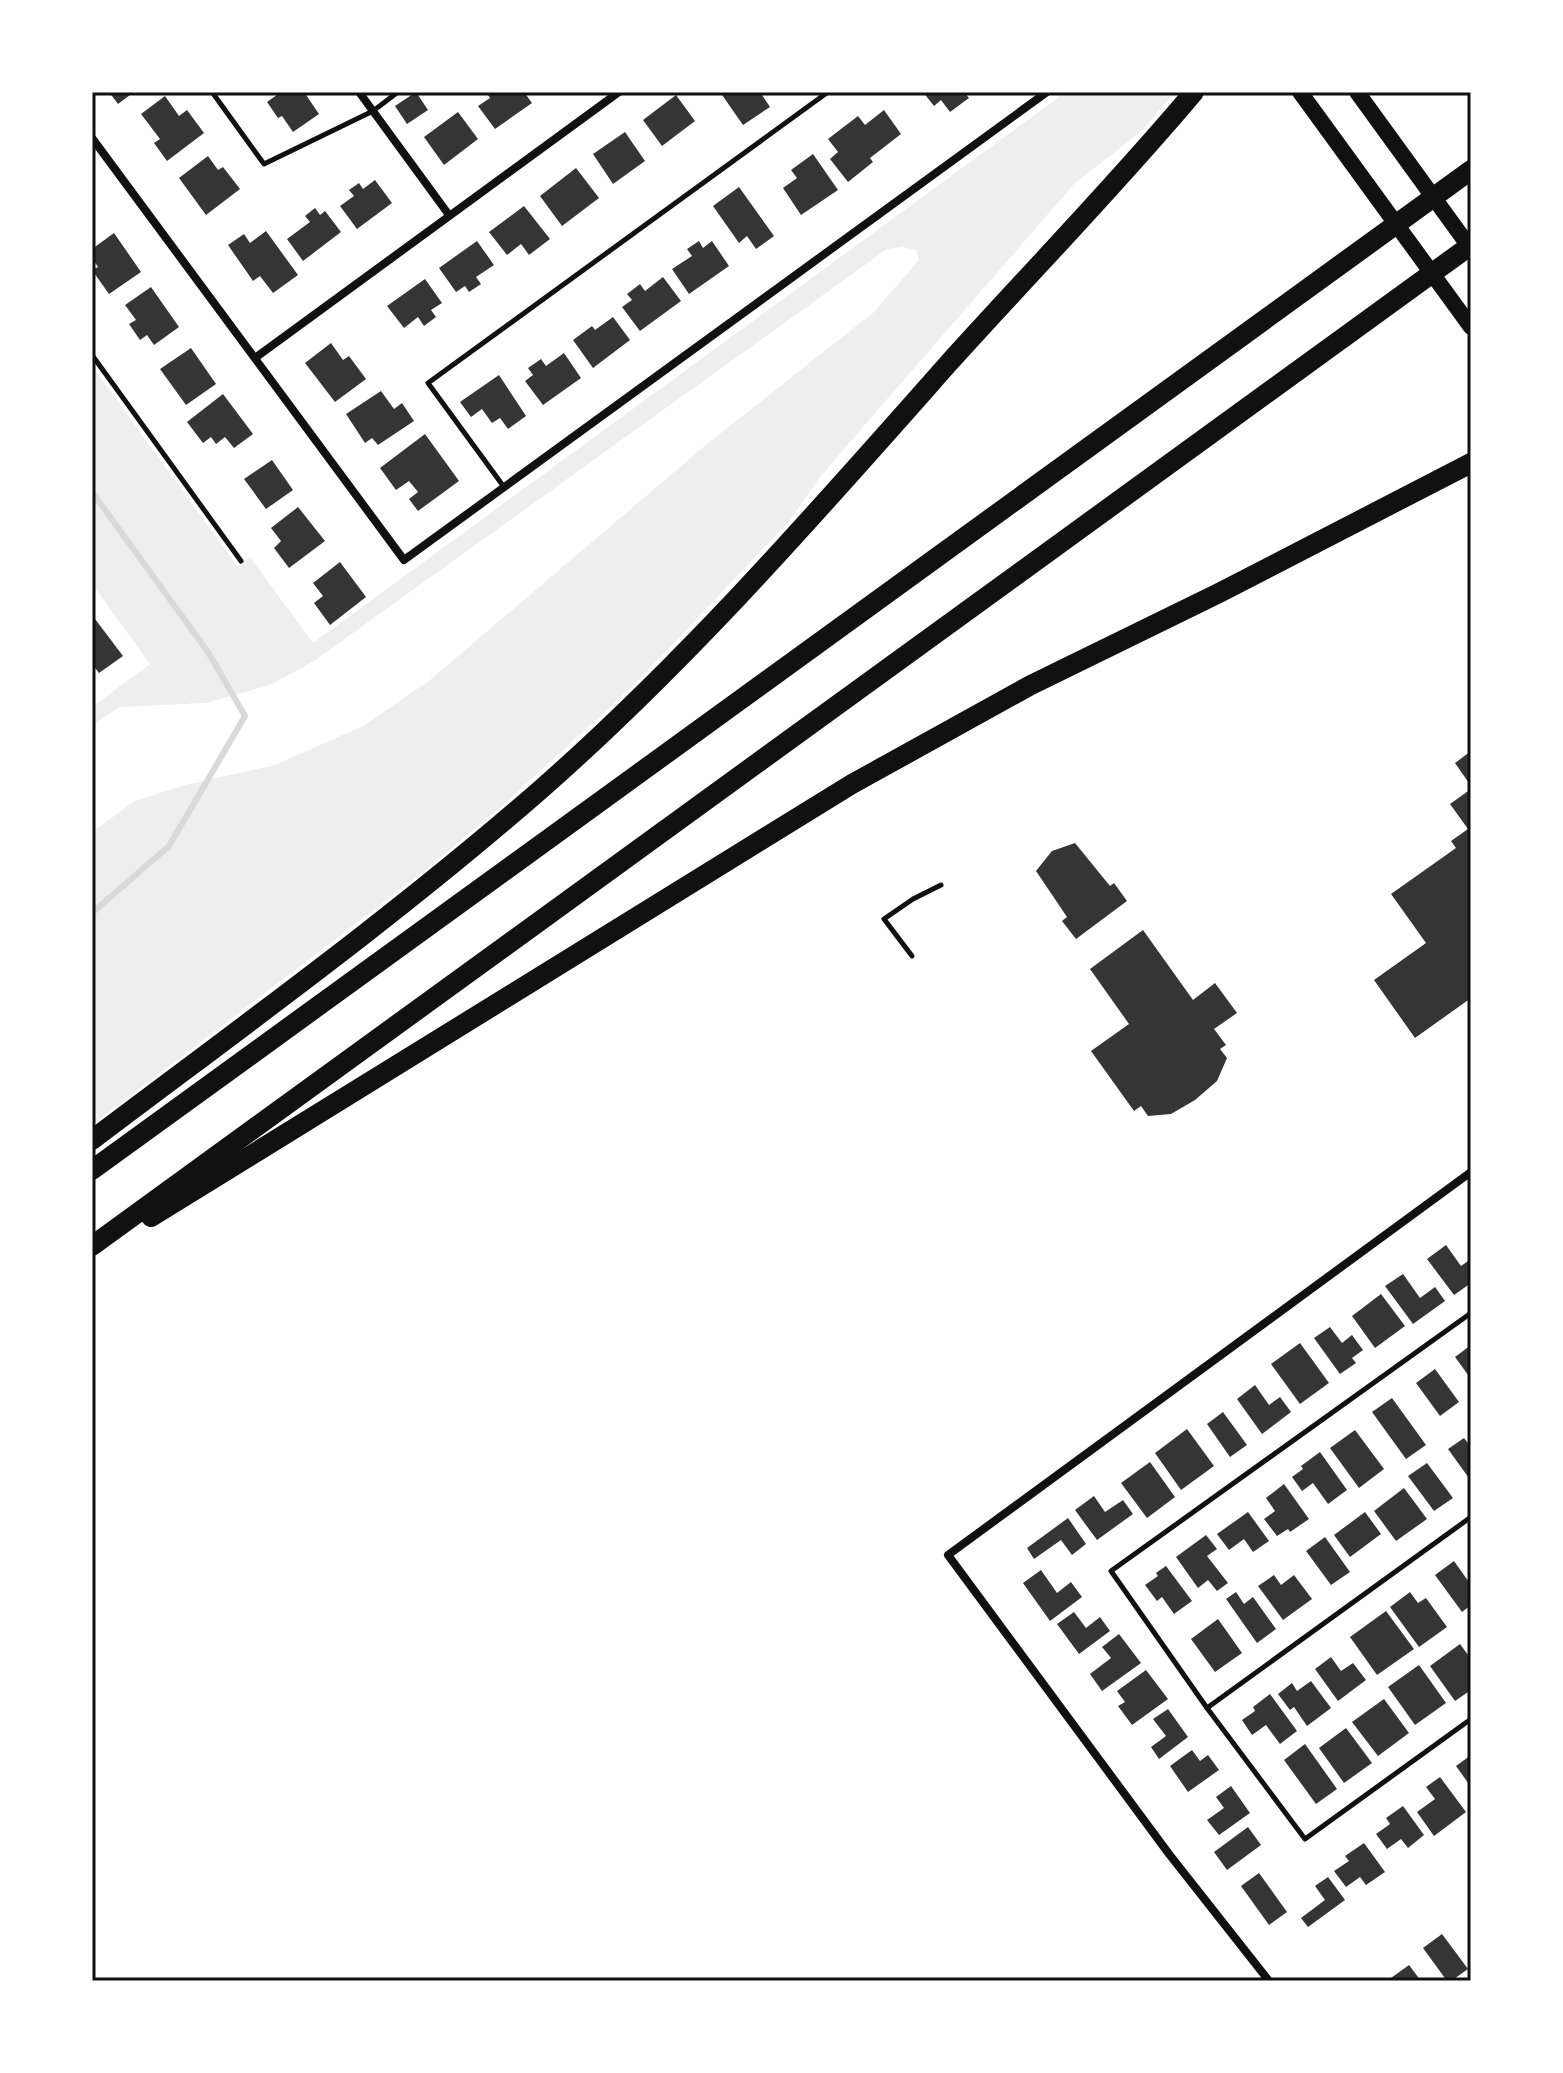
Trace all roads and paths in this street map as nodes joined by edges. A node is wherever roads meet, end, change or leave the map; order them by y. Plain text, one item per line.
1 (212, 92) edge
2 (359, 92) edge
3 (398, 92) edge
4 (619, 92) edge
5 (828, 92) edge
6 (1047, 92) edge
7 (1194, 92) edge
8 (1300, 92) edge
9 (1357, 92) edge
10 (373, 111) junction
11 (92, 138) edge
12 (1471, 170) edge
13 (449, 215) junction
14 (1471, 247) edge
15 (1471, 327) edge
16 (92, 355) edge
17 (255, 358) junction
18 (1471, 463) edge
19 (504, 487) junction
20 (241, 561) dead end
21 (941, 885) dead end
22 (912, 956) dead end
23 (92, 1140) edge
24 (92, 1170) edge
25 (1471, 1172) edge
26 (92, 1249) edge
27 (1471, 1313) edge
28 (1471, 1517) edge
29 (1207, 1708) junction
30 (1471, 1719) edge
31 (1269, 1981) edge

1 - 10 lane
2 - 10 street
3 - 10 lane
4 - 13 street
5 - 19 lane
6 - 19 street
7 - 23 highway
8 - 15 main road
9 - 14 main road
10 - 13 street
11 - 17 street
12 - 24 highway
13 - 17 street
14 - 26 highway
16 - 20 lane
17 - 19 street
18 - 26 highway
21 - 22 lane
25 - 31 street
27 - 29 lane
28 - 29 lane
29 - 30 lane

